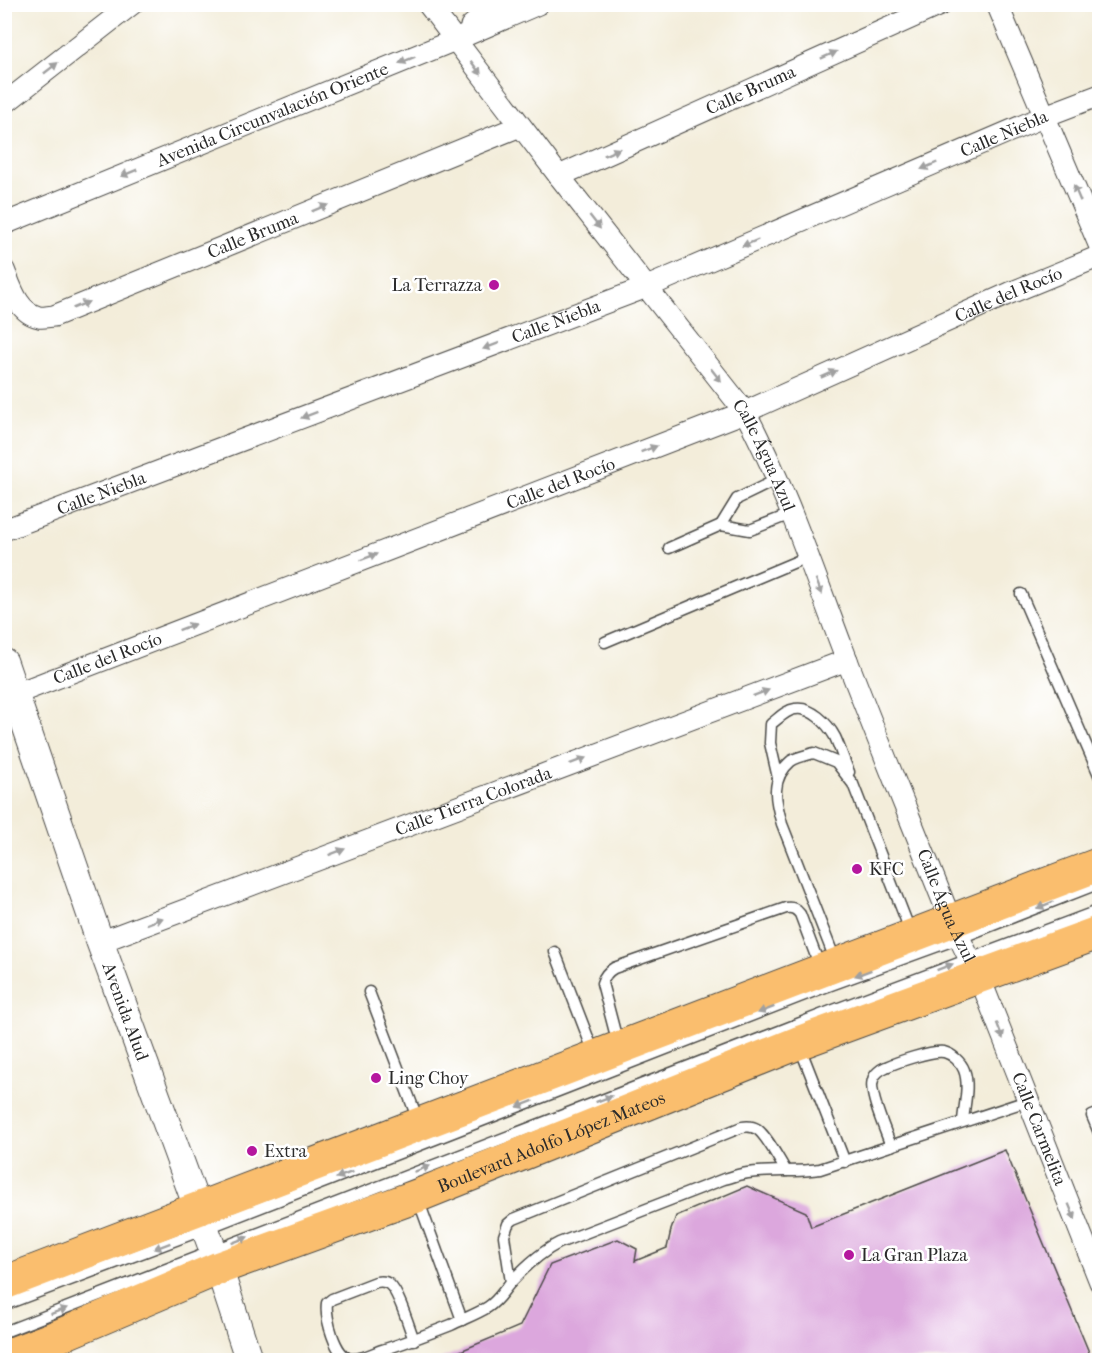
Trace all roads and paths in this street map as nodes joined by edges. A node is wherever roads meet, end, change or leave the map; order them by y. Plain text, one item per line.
1 (132, 4) edge
2 (428, 4) edge
3 (497, 4) edge
4 (538, 4) edge
5 (942, 4) edge
6 (997, 4) edge
7 (455, 40) junction
8 (1100, 94) edge
9 (4, 104) edge
10 (1045, 116) junction
11 (520, 126) junction
12 (559, 176) junction
13 (4, 224) edge
14 (1100, 247) edge
15 (1100, 256) edge
16 (4, 270) edge
17 (647, 287) junction
18 (745, 412) junction
19 (778, 479) junction
20 (791, 514) junction
21 (721, 525) junction
22 (4, 531) edge
23 (669, 548) dead end
24 (807, 556) junction
25 (1021, 594) dead end
26 (605, 642) dead end
27 (847, 660) junction
28 (4, 662) edge
29 (15, 694) junction
30 (1100, 777) edge
31 (778, 778) junction
32 (853, 784) junction
33 (1100, 864) edge
34 (1100, 883) edge
35 (1100, 910) edge
36 (956, 930) junction
37 (1100, 932) edge
38 (912, 936) junction
39 (100, 942) junction
40 (555, 952) dead end
41 (829, 967) junction
42 (973, 967) junction
43 (369, 992) dead end
44 (798, 1043) junction
45 (607, 1051) junction
46 (1027, 1101) junction
47 (1100, 1113) edge
48 (963, 1121) junction
49 (419, 1123) junction
50 (1100, 1136) edge
51 (891, 1146) junction
52 (845, 1162) junction
53 (786, 1171) junction
54 (417, 1196) junction
55 (208, 1239) junction
56 (511, 1282) junction
57 (1100, 1282) edge
58 (4, 1283) edge
59 (4, 1305) edge
60 (462, 1320) junction
61 (4, 1332) edge
62 (414, 1340) junction
63 (4, 1357) edge
64 (249, 1360) edge

9 -> 1 street
2 - 7 street, Calle Água Azul
3 - 7 street
4 - 7 street, Avenida Circunvalación Oriente
12 -> 5 street, Calle Bruma
6 - 10 street
7 -> 11 street, Calle Água Azul
7 -> 13 street, Avenida Circunvalación Oriente
8 - 10 street, Calle Niebla
14 -> 10 street
10 -> 17 street, Calle Niebla
11 - 12 street, Calle Água Azul
16 -> 11 street, Calle Bruma
12 -> 17 street, Calle Água Azul
18 -> 15 street, Calle del Rocío
17 -> 18 street, Calle Água Azul
17 -> 22 street, Calle Niebla
18 - 19 street, Calle Água Azul
29 -> 18 street, Calle del Rocío
19 - 20 street, Calle Água Azul
19 - 21 lane
20 - 21 lane
20 - 24 street, Calle Água Azul
21 - 23 lane
24 - 26 lane
24 -> 27 street, Calle Água Azul
25 - 30 lane
27 - 36 street, Calle Água Azul
39 -> 27 street, Calle Tierra Colorada
28 - 29 street, Avenida Alud
29 - 39 street, Avenida Alud
31 - 32 lane
31 - 32 lane
31 - 41 lane
32 - 38 lane
33 - 36 main road, Boulevard Adolfo López Mateos
34 -> 36 lane
35 - 42 lane
36 - 38 main road, Boulevard Adolfo López Mateos
36 - 42 street, Calle Água Azul
36 -> 55 lane
37 - 42 main road, Boulevard Adolfo López Mateos
38 - 41 main road, Boulevard Adolfo López Mateos
39 - 55 street, Avenida Alud
40 - 45 lane
41 - 45 main road, Boulevard Adolfo López Mateos
41 - 45 lane
42 - 44 main road, Boulevard Adolfo López Mateos
42 -> 46 street, Calle Carmelita
55 -> 42 lane
43 - 49 lane
44 - 52 lane
44 - 54 main road, Boulevard Adolfo López Mateos
45 - 49 main road, Boulevard Adolfo López Mateos
46 - 48 lane
46 -> 57 street, Calle Carmelita
47 - 50 lane
48 - 51 lane
48 - 51 lane
49 - 55 main road, Boulevard Adolfo López Mateos
51 - 52 lane
52 - 53 lane
53 - 56 lane
53 - 56 lane
54 - 55 main road, Boulevard Adolfo López Mateos
54 - 60 lane
55 - 58 main road, Boulevard Adolfo López Mateos
55 -> 59 lane
61 -> 55 lane
55 - 63 main road, Boulevard Adolfo López Mateos
55 - 64 street, Avenida Alud
56 - 60 lane
60 - 62 lane
62 - 62 lane

